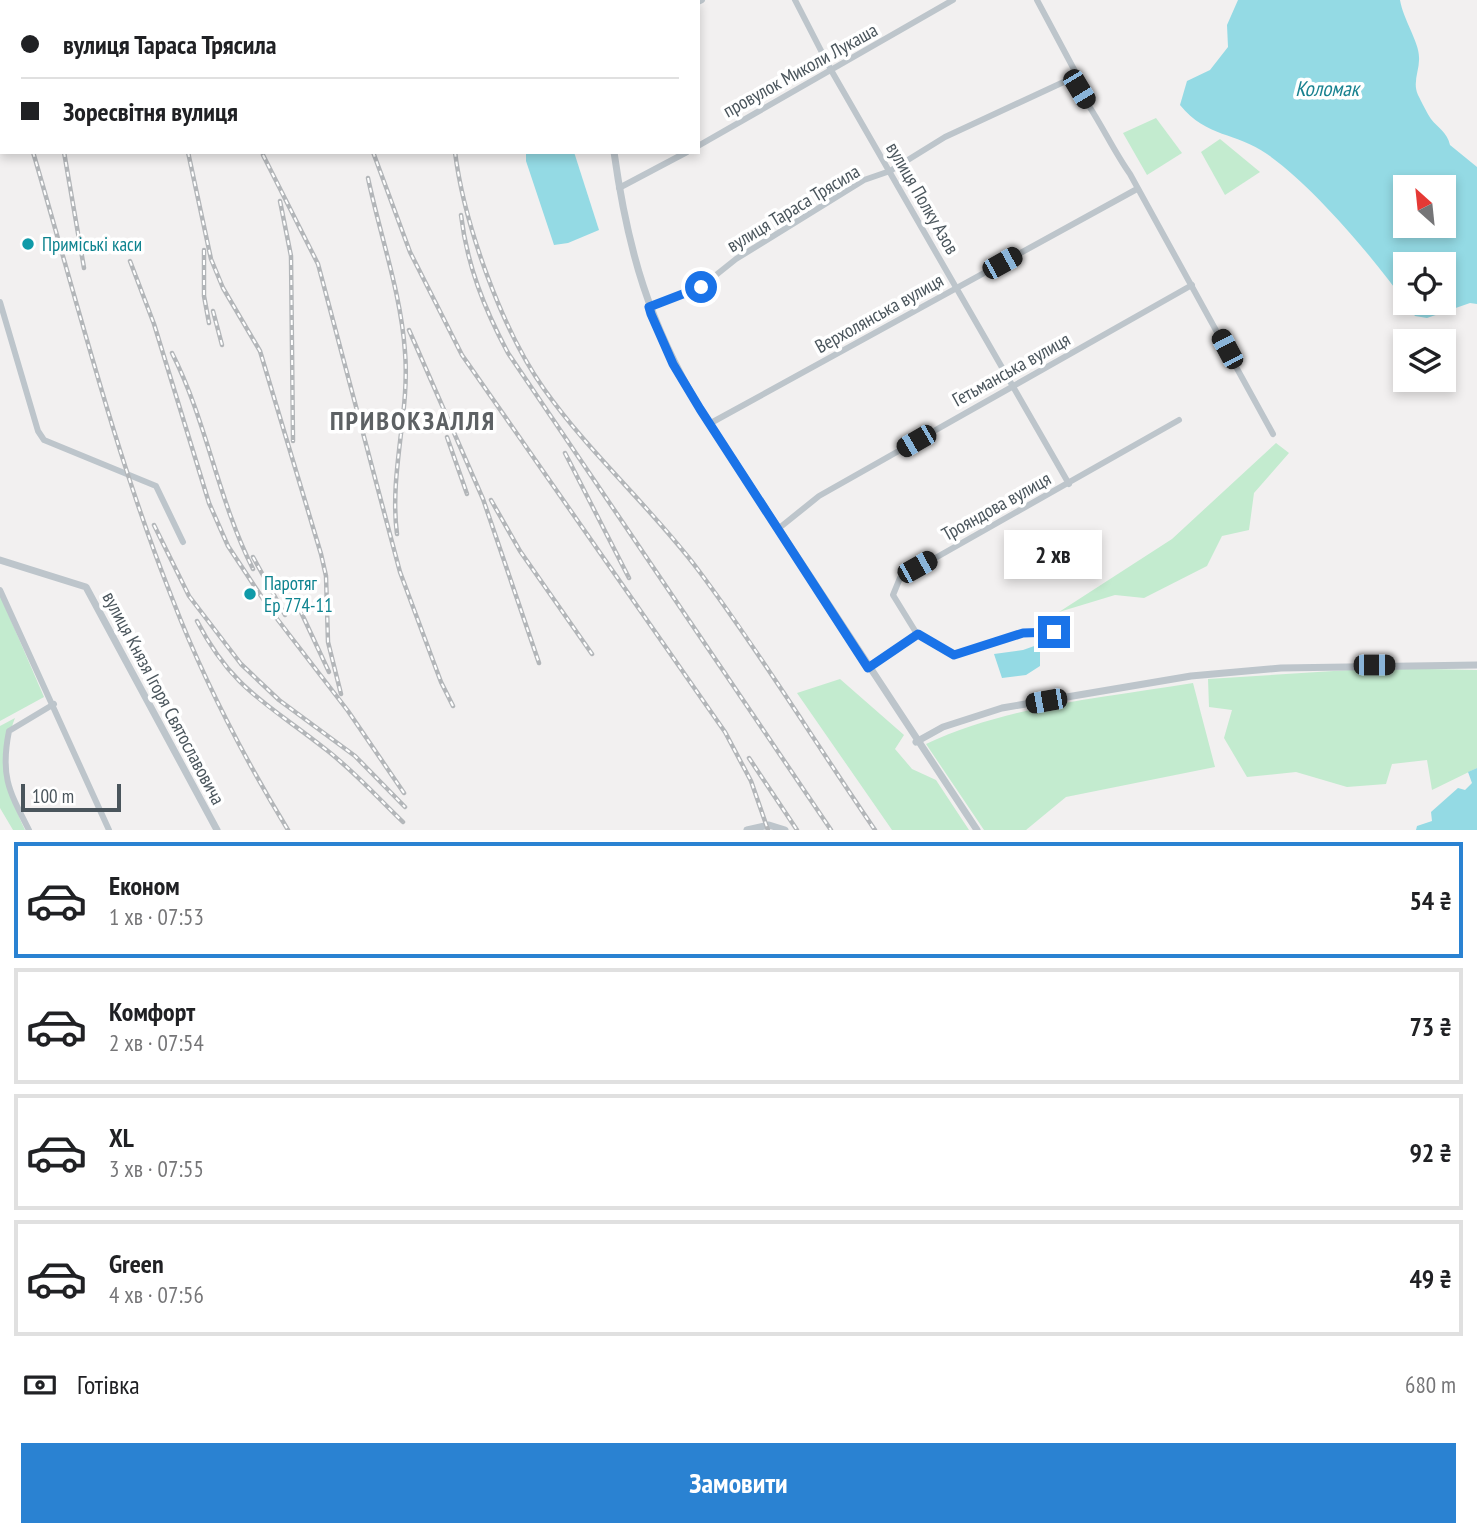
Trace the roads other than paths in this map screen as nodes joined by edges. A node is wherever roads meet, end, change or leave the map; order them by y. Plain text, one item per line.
1 (795, 0) edge
2 (953, 0) edge
3 (1037, 0) edge
4 (831, 70) junction
5 (1077, 75) dead end
6 (700, 145) edge
7 (614, 154) edge
8 (683, 154) edge
9 (890, 171) junction
10 (619, 188) junction
11 (1137, 189) junction
12 (1192, 285) junction
13 (957, 288) junction
14 (0, 302) edge
15 (649, 307) junction
16 (1012, 387) junction
17 (1179, 420) dead end
18 (709, 424) junction
19 (1273, 434) dead end
20 (1069, 484) junction
21 (778, 529) junction
22 (183, 542) dead end
23 (0, 560) edge
24 (0, 590) edge
25 (1054, 632) dead end
26 (918, 634) junction
27 (1477, 665) edge
28 (868, 668) junction
29 (54, 704) junction
30 (916, 742) junction
31 (29, 830) edge
32 (109, 830) edge
33 (217, 830) edge
34 (747, 830) edge
35 (785, 830) edge
36 (977, 830) edge

1 - 4 street, вулиця Полку Азов
2 - 4 street, провулок Миколи Лукаша
3 - 5 street
4 - 6 street, провулок Миколи Лукаша
4 - 9 street, вулиця Полку Азов
7 - 10 street
8 - 10 street
9 - 11 street, вулиця Тараса Трясила
9 - 13 street, вулиця Полку Азов
9 - 15 street, вулиця Тараса Трясила
10 - 15 street
11 - 12 street
11 - 13 street, Верхолянська вулиця
12 - 16 street, Гетьманська вулиця
12 - 19 street
13 - 16 street, вулиця Полку Азов
13 - 18 street, Верхолянська вулиця
14 - 22 street
15 - 18 street
16 - 20 street, вулиця Полку Азов
16 - 21 street, Гетьманська вулиця
17 - 20 street, Трояндова вулиця
18 - 21 street
20 - 26 street, Трояндова вулиця
21 - 28 street
23 - 33 street, вулиця Князя Ігоря Святославовича
24 - 29 street
25 - 26 street
26 - 28 street
27 - 30 street
28 - 30 street
29 - 31 street
29 - 32 street
30 - 36 street
34 - 35 street

